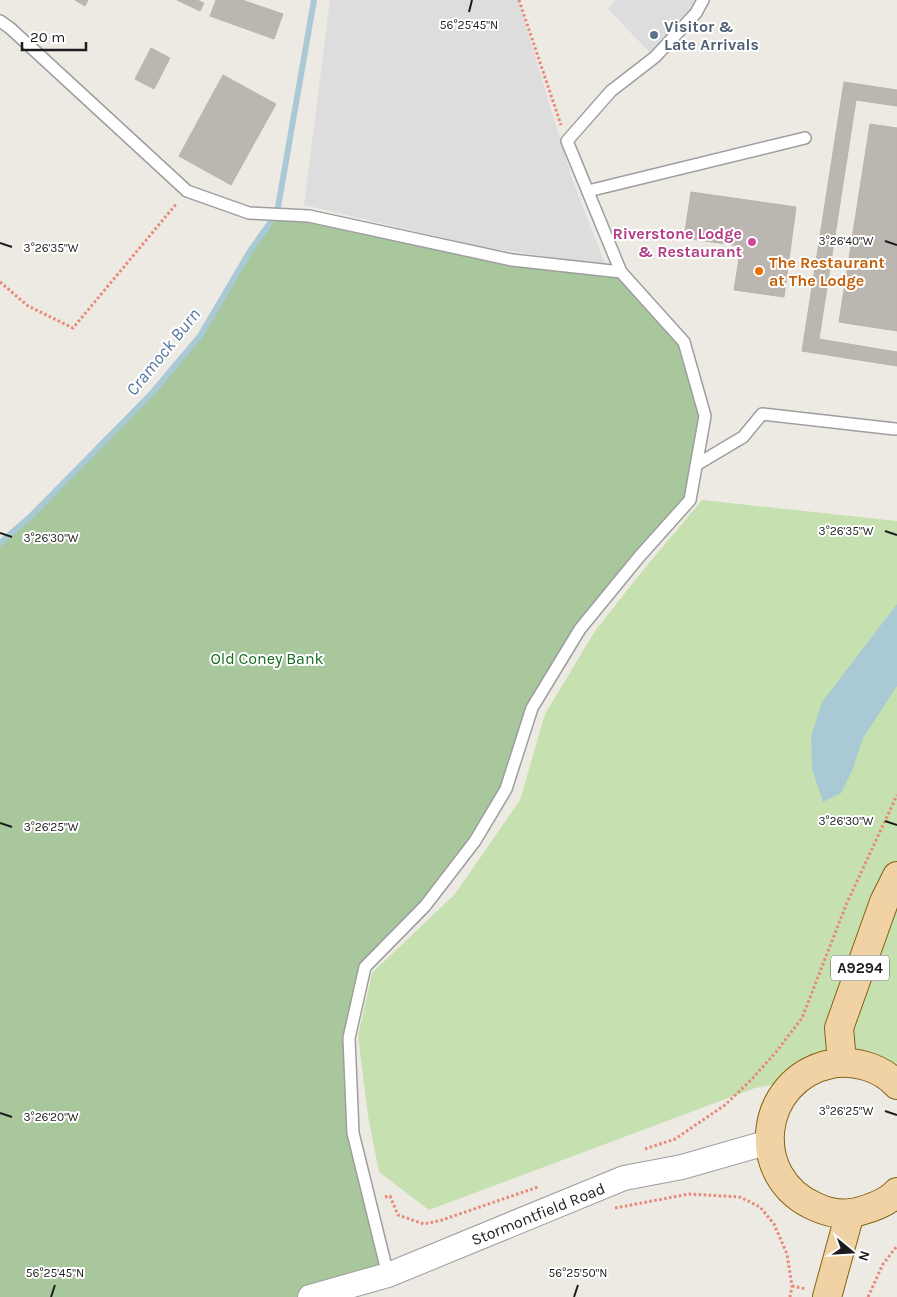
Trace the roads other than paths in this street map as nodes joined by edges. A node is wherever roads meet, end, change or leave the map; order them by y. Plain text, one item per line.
1 (703, 0) edge
2 (0, 21) edge
3 (805, 138) dead end
4 (588, 191) junction
5 (621, 272) junction
6 (895, 429) dead end
7 (696, 465) junction
8 (897, 876) edge
9 (842, 1062) junction
10 (897, 1085) edge
11 (769, 1142) junction
12 (897, 1192) edge
13 (850, 1213) junction
14 (388, 1275) junction
15 (310, 1297) edge
16 (827, 1297) edge

1 - 4 lane
2 - 5 lane
3 - 4 lane
4 - 5 lane
5 - 7 lane
6 - 7 lane
7 - 14 lane
8 - 9 main road, A9294
9 - 10 main road
9 - 11 main road
11 - 13 main road
11 - 14 street, Stormontfield Road
12 - 13 main road
13 - 16 main road
14 - 15 street, Stormontfield Road

